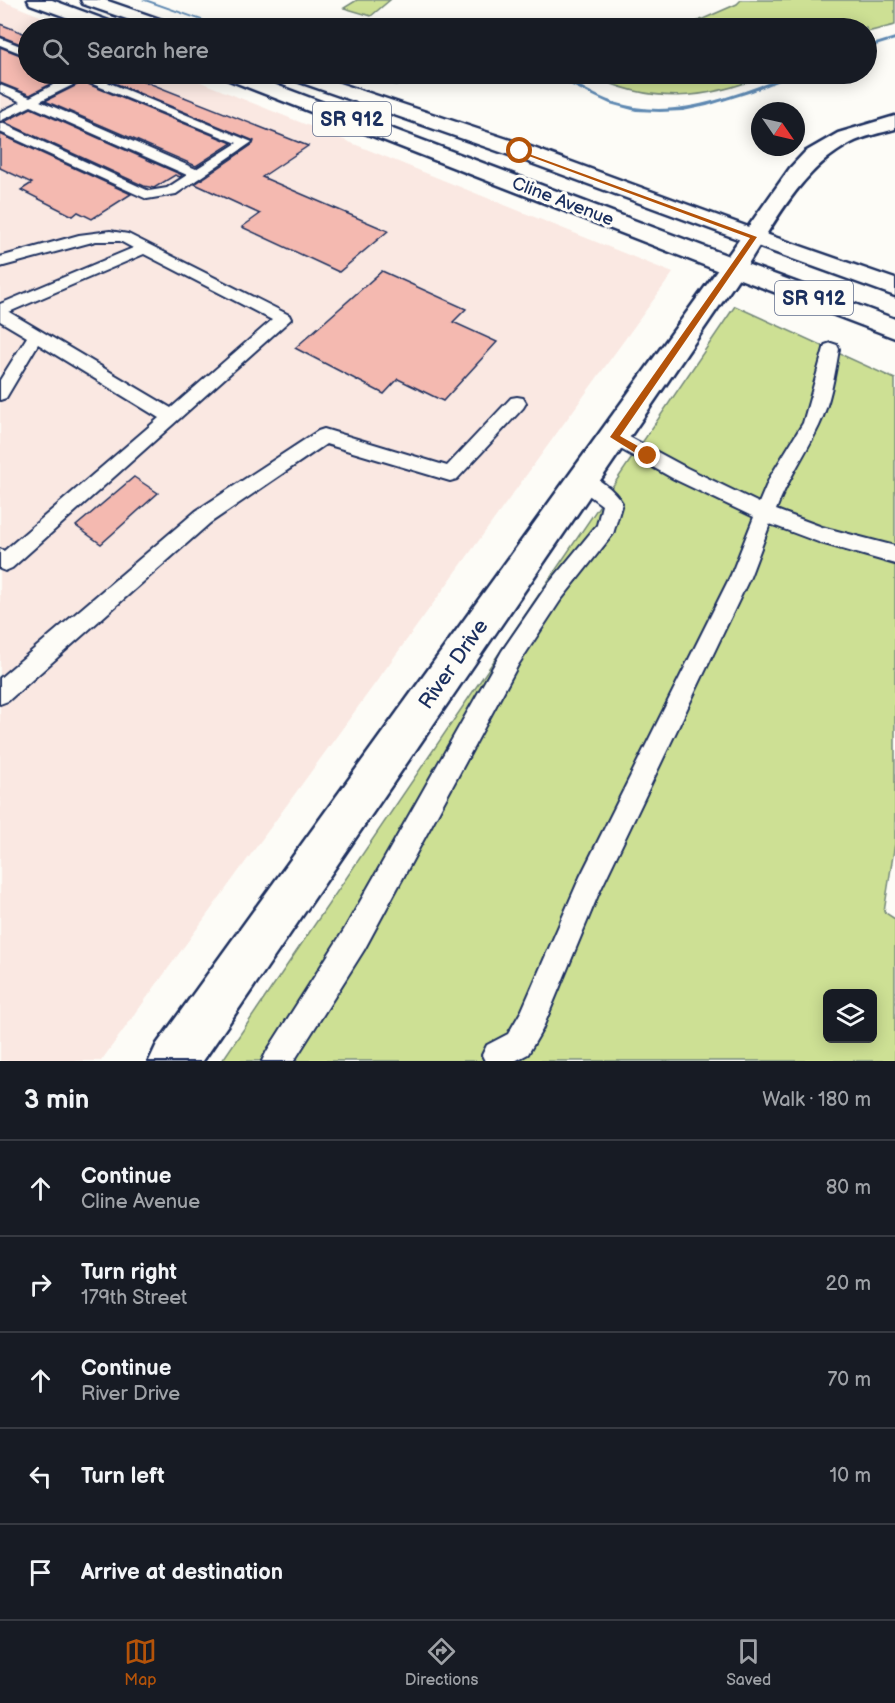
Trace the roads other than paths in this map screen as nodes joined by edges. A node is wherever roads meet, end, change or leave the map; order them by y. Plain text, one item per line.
1 (36, 0) edge
2 (88, 0) edge
3 (85, 18) edge
4 (139, 18) edge
5 (0, 41) edge
6 (18, 49) edge
7 (63, 84) edge
8 (105, 84) edge
9 (257, 84) edge
10 (324, 84) edge
11 (0, 88) edge
12 (31, 102) junction
13 (0, 117) edge
14 (895, 122) edge
15 (0, 127) edge
16 (197, 174) junction
17 (754, 237) junction
18 (145, 248) junction
19 (0, 262) edge
20 (733, 267) junction
21 (895, 288) edge
22 (0, 312) edge
23 (895, 329) edge
24 (36, 335) junction
25 (831, 349) dead end
26 (0, 394) edge
27 (518, 403) dead end
28 (172, 417) junction
29 (614, 437) junction
30 (582, 480) junction
31 (764, 512) junction
32 (895, 555) edge
33 (0, 558) edge
34 (0, 693) edge
35 (497, 1055) dead end
36 (174, 1061) edge
37 (277, 1061) edge

1 - 3 main road
2 - 4 main road
5 - 6 lane
7 - 12 lane
8 - 16 lane
9 - 20 main road, Cline Avenue / SR 912
10 - 17 main road, Cline Avenue / SR 912
11 - 12 lane
12 - 13 lane
12 - 16 lane
14 - 17 main road, River Drive
15 - 16 lane
17 - 20 main road, River Drive
17 - 21 main road, Cline Avenue / SR 912
18 - 19 lane
18 - 22 lane
18 - 28 lane
20 - 23 main road, Cline Avenue / SR 912
20 - 29 main road, River Drive
22 - 24 lane
24 - 26 lane
24 - 28 lane
25 - 31 lane
27 - 34 lane
28 - 33 lane
29 - 30 main road, River Drive
29 - 31 lane
30 - 36 main road, River Drive
30 - 37 lane
31 - 32 lane
31 - 35 lane

